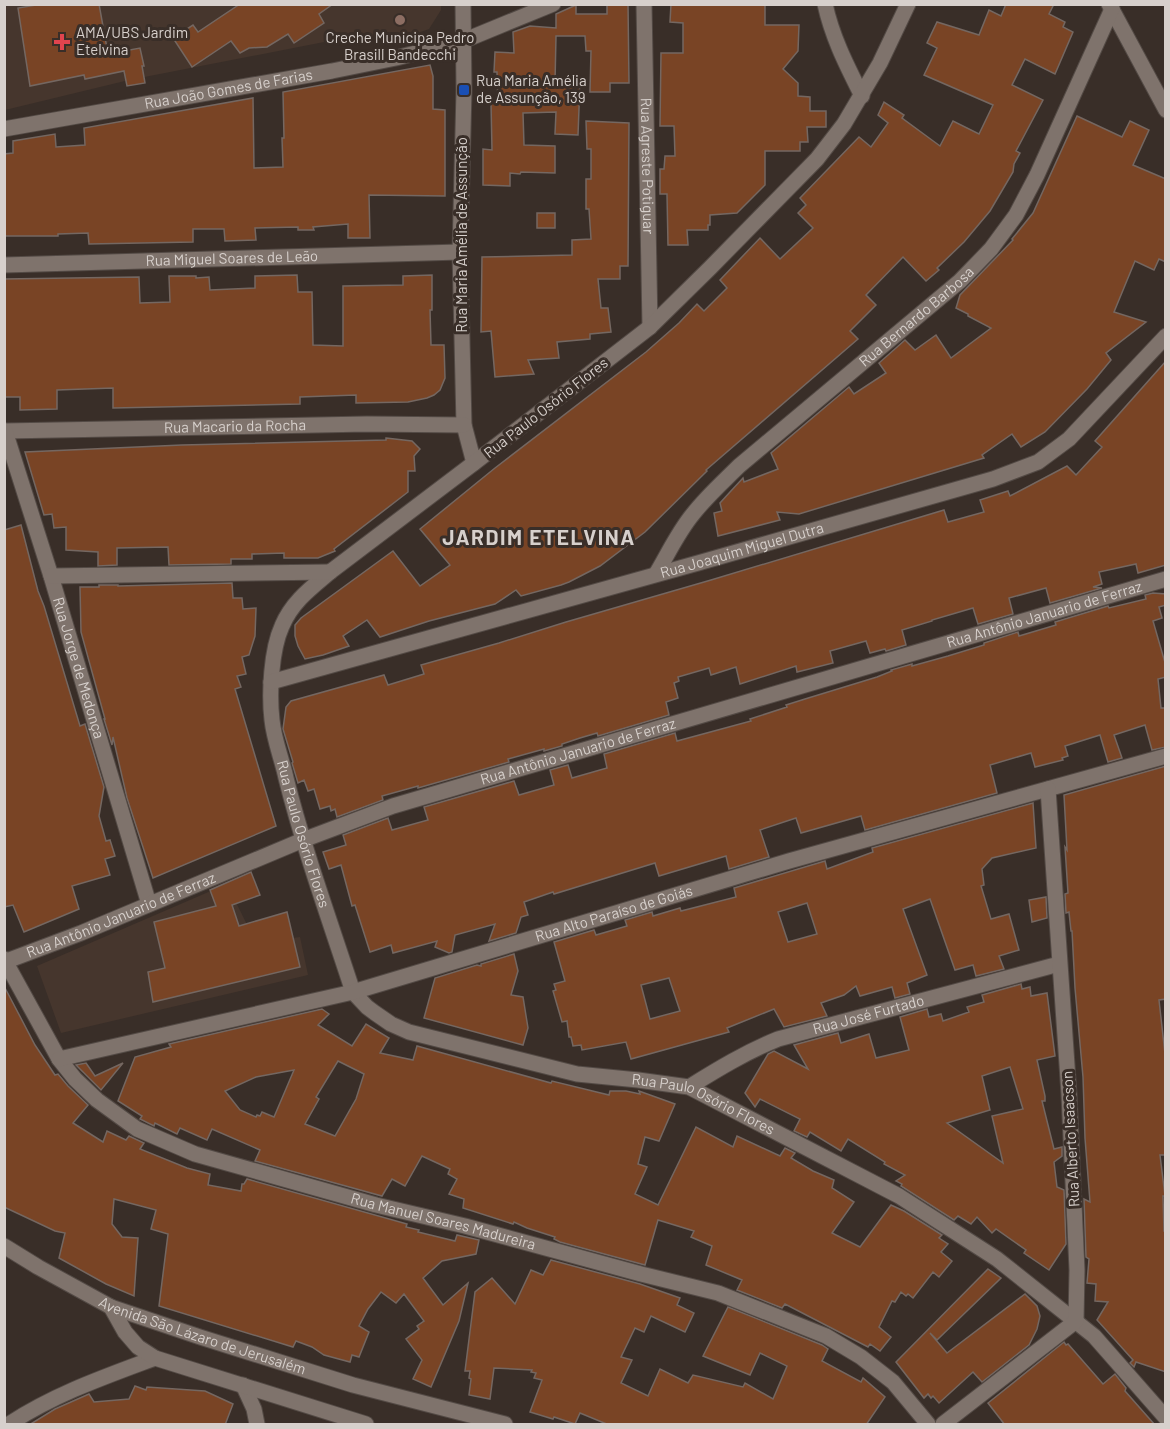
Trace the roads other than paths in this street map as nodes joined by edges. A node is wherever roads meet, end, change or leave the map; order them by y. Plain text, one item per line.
1 (464, 4) edge
2 (553, 4) edge
3 (644, 4) edge
4 (825, 4) edge
5 (908, 4) edge
6 (1110, 7) edge
7 (463, 41) junction
8 (862, 96) junction
9 (1166, 110) edge
10 (4, 129) edge
11 (460, 252) junction
12 (4, 265) edge
13 (650, 327) junction
14 (1166, 336) edge
15 (464, 425) junction
16 (5, 431) edge
17 (474, 464) junction
18 (330, 572) junction
19 (656, 574) junction
20 (51, 576) junction
21 (1166, 579) edge
22 (271, 682) junction
23 (1166, 756) edge
24 (1048, 789) junction
25 (303, 840) junction
26 (149, 904) junction
27 (5, 961) edge
28 (1059, 964) junction
29 (353, 992) junction
30 (59, 1059) junction
31 (688, 1088) junction
32 (4, 1246) edge
33 (111, 1307) junction
34 (1076, 1321) junction
35 (155, 1358) junction
36 (243, 1385) junction
37 (1166, 1418) edge
38 (9, 1425) edge
39 (257, 1425) edge
40 (366, 1425) edge
41 (505, 1425) edge
42 (928, 1425) edge
43 (943, 1425) edge

1 - 7 street, Rua Maria Amélia de Assunção
2 - 7 street, Rua João Gomes de Farias
3 - 13 street, Rua Agreste Potiguar
4 - 8 street
5 - 8 street, Rua Paulo Osório Flores
6 - 9 street
6 - 19 street, Rua Bernardo Barbosa
7 - 10 street, Rua João Gomes de Farias
7 - 11 street, Rua Maria Amélia de Assunção
8 - 13 street, Rua Paulo Osório Flores
11 - 12 street, Rua Miguel Soares de Leão
11 - 15 street, Rua Maria Amélia de Assunção
13 - 17 street, Rua Paulo Osório Flores
14 - 19 street, Rua Joaquim Miguel Dutra
15 - 16 street, Rua Macario da Rocha
15 - 17 street, Rua Maria Amélia de Assunção
16 - 20 street, Rua Jorge de Medonça
17 - 18 street, Rua Paulo Osório Flores
18 - 20 street
18 - 22 street, Rua Paulo Osório Flores
19 - 22 street, Rua Joaquim Miguel Dutra
20 - 26 street, Rua Jorge de Medonça
21 - 25 street, Rua Antônio Januario de Ferraz
22 - 25 street, Rua Paulo Osório Flores
23 - 24 street, Rua Alto Paraíso de Goiás
24 - 28 street, Rua Alberto Isaacson
24 - 29 street, Rua Alto Paraíso de Goiás
25 - 26 street, Rua Antônio Januario de Ferraz
25 - 29 street, Rua Paulo Osório Flores
26 - 27 street, Rua Antônio Januario de Ferraz
27 - 30 street, Rua Manuel Soares Madureira
28 - 31 street, Rua José Furtado
28 - 34 street, Rua Alberto Isaacson
29 - 30 street, Rua Alto Paraíso de Goiás
29 - 31 street, Rua Paulo Osório Flores
30 - 42 street, Rua Manuel Soares Madureira
31 - 34 street, Rua Paulo Osório Flores
32 - 33 street
33 - 35 street, Avenida São Lázaro de Jerusalém
33 - 41 street, Avenida São Lázaro de Jerusalém
34 - 37 street, Rua Paulo Osório Flores
34 - 43 street
35 - 36 street, Avenida São Lázaro de Jerusalém
35 - 38 street
36 - 39 street
36 - 40 street, Avenida São Lázaro de Jerusalém

